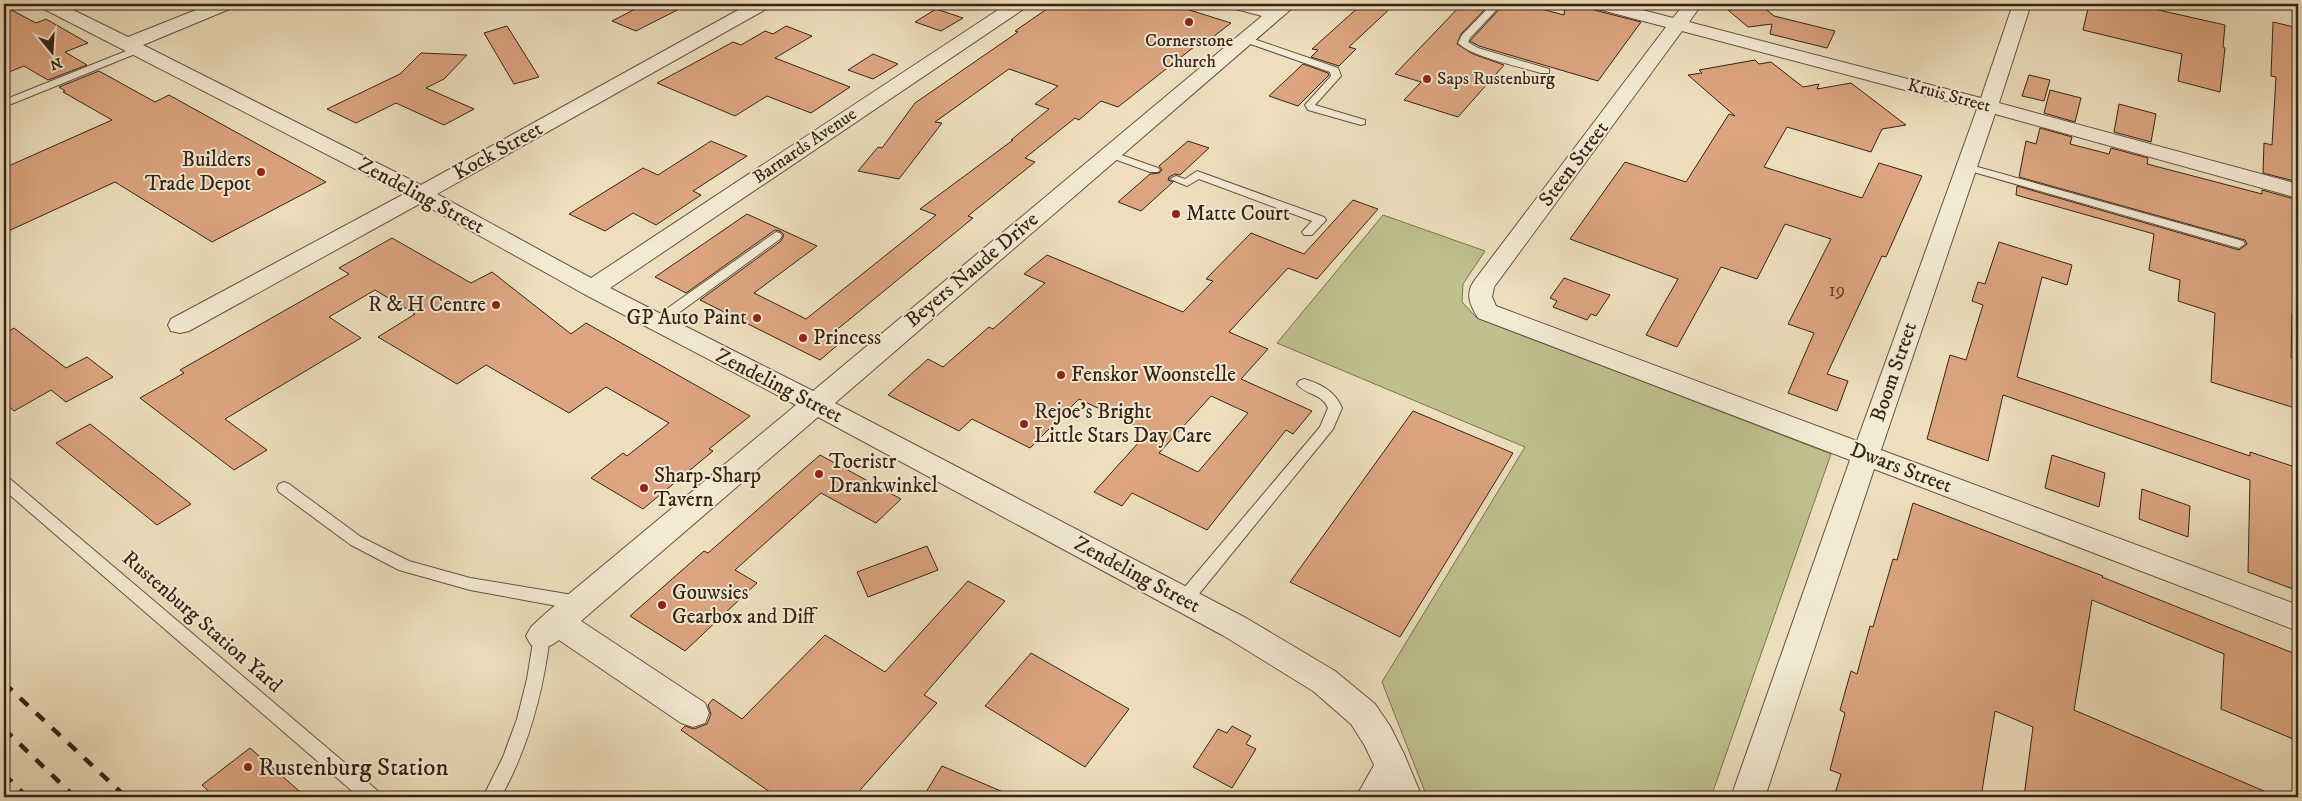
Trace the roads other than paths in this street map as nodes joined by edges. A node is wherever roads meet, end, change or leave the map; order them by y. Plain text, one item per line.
1 (48, 4) edge
2 (226, 4) edge
3 (762, 4) edge
4 (1019, 4) edge
5 (1238, 4) edge
6 (1497, 4) edge
7 (1600, 4) edge
8 (1694, 4) edge
9 (2022, 4) edge
10 (1282, 9) edge
11 (1679, 24) junction
12 (1245, 40) junction
13 (131, 47) junction
14 (1545, 71) dead end
15 (4, 104) edge
16 (1988, 106) junction
17 (1361, 122) dead end
18 (1110, 154) junction
19 (1967, 167) junction
20 (1154, 170) dead end
21 (1176, 179) dead end
22 (2298, 192) edge
23 (421, 194) junction
24 (1308, 232) dead end
25 (776, 236) dead end
26 (2239, 244) dead end
27 (592, 289) junction
28 (1504, 319) joint
29 (657, 322) junction
30 (180, 325) dead end
31 (1304, 384) dead end
32 (814, 403) junction
33 (1865, 455) junction
34 (4, 482) edge
35 (284, 488) dead end
36 (1184, 600) junction
37 (2298, 618) edge
38 (560, 620) junction
39 (692, 713) dead end
40 (1392, 765) junction
41 (372, 797) edge
42 (492, 797) edge
43 (1373, 797) edge
44 (1405, 797) edge
45 (1748, 797) edge

1 - 13 street, Zendeling Street
2 - 13 street
3 - 23 street, Kock Street
4 - 27 street, Barnards Avenue
5 - 10 street
6 - 14 lane
7 - 11 street, Kruis Street
8 - 11 street, Steen Street
9 - 16 street, Boom Street
10 - 12 street, Beyers Naude Drive
11 - 16 street, Kruis Street
11 - 28 street, Steen Street
12 - 17 lane
12 - 18 street, Beyers Naude Drive
13 - 15 lane
13 - 23 street, Zendeling Street
16 - 19 street, Boom Street
16 - 22 street, Kruis Street
18 - 20 lane
18 - 32 street, Beyers Naude Drive
19 - 26 lane
19 - 33 street, Boom Street
21 - 24 lane
23 - 27 street, Zendeling Street
23 - 30 street, Kock Street
25 - 29 lane
27 - 29 street, Zendeling Street
28 - 33 street, Dwars Street
29 - 32 street, Zendeling Street
31 - 36 lane
32 - 36 street, Zendeling Street
32 - 38 street, Beyers Naude Drive
33 - 37 street, Dwars Street
33 - 45 street, Boom Street
34 - 41 lane, Rustenburg Station Yard
35 - 38 lane
36 - 40 street, Zendeling Street
38 - 39 street
38 - 42 lane
40 - 43 street
40 - 44 street, Zendeling Street

